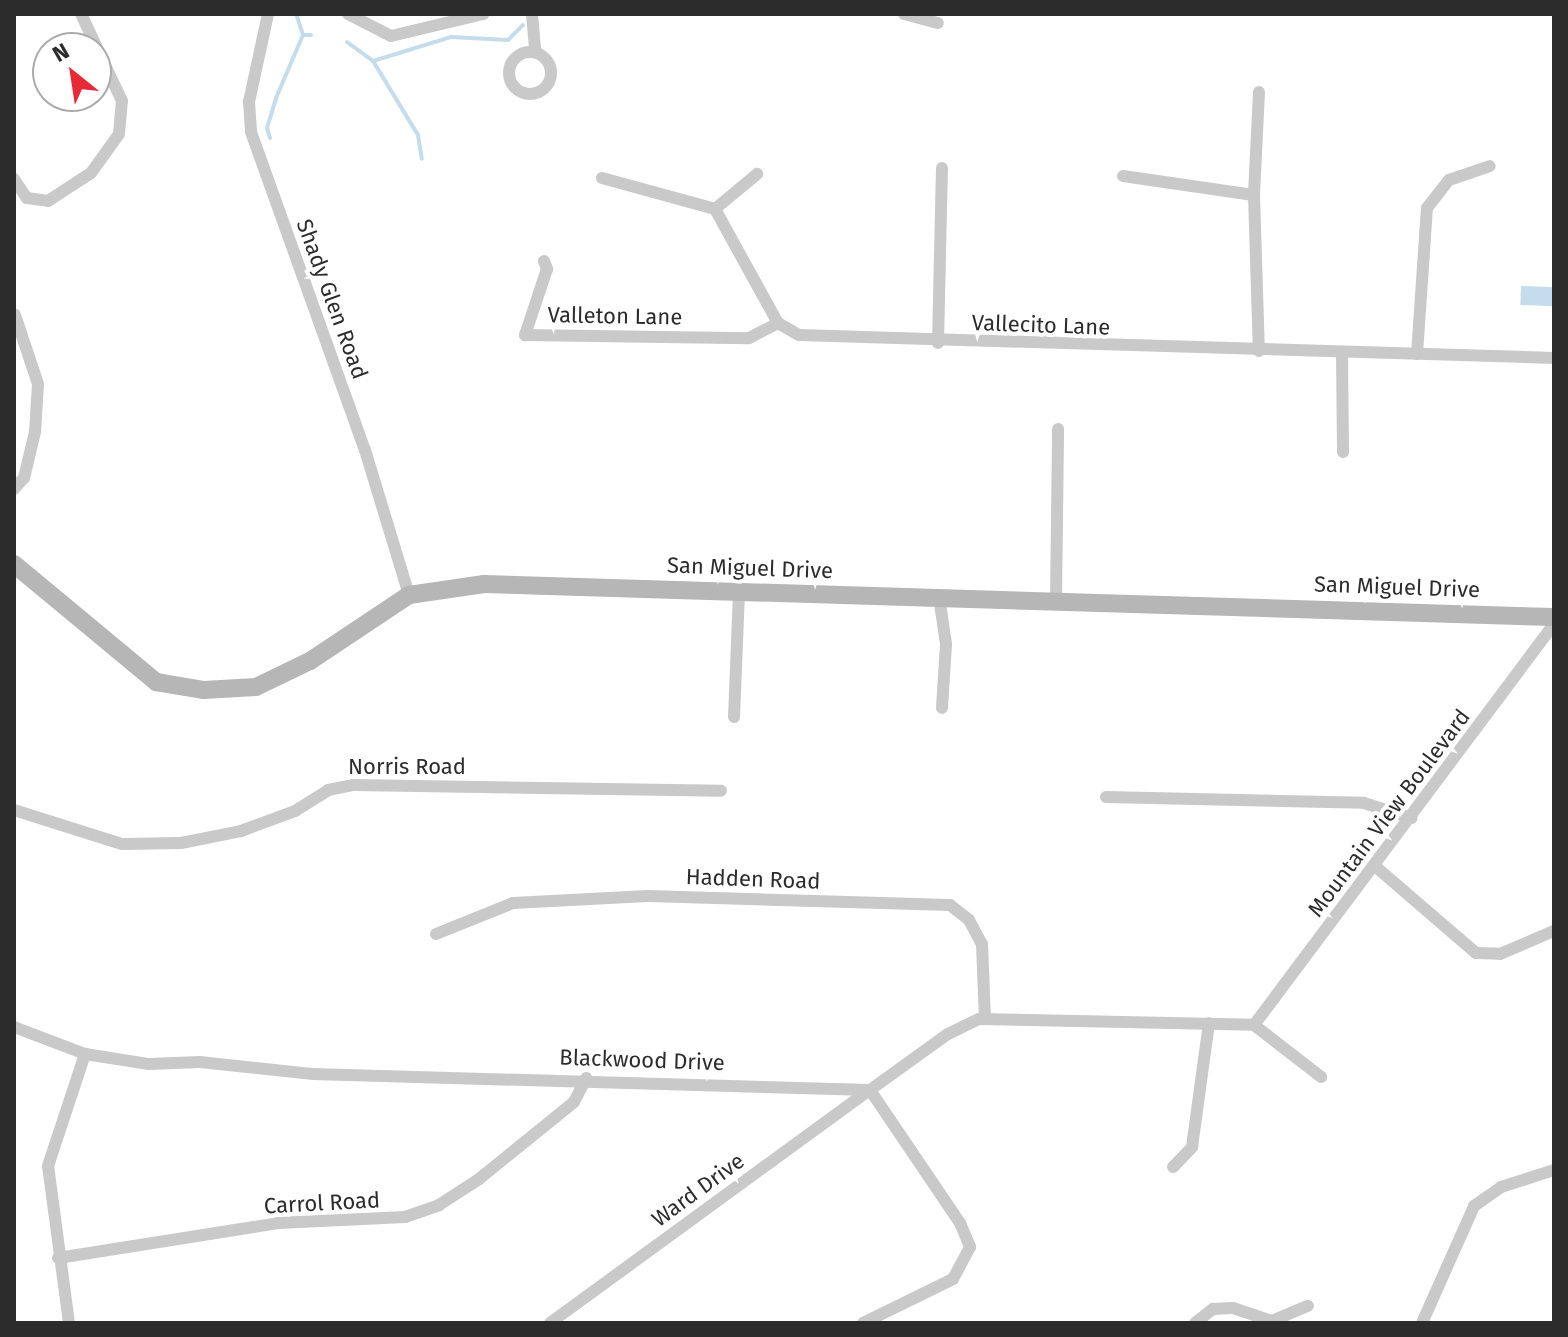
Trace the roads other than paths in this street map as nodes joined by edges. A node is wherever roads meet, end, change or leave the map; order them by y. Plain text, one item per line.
1 (81, 14) edge
2 (268, 14) edge
3 (348, 14) edge
4 (483, 14) edge
5 (532, 14) edge
6 (904, 14) edge
7 (938, 23) dead end
8 (535, 52) dead end
9 (1259, 92) dead end
10 (1490, 166) dead end
11 (942, 168) dead end
12 (757, 174) dead end
13 (1123, 176) dead end
14 (602, 178) dead end
15 (14, 179) edge
16 (1254, 195) junction
17 (715, 209) junction
18 (544, 261) dead end
19 (15, 315) edge
20 (778, 323) junction
21 (938, 343) junction
22 (1259, 351) junction
23 (1342, 354) junction
24 (1417, 354) junction
25 (1554, 358) edge
26 (1058, 429) dead end
27 (1343, 452) dead end
28 (14, 489) edge
29 (14, 564) edge
30 (739, 592) junction
31 (409, 595) junction
32 (939, 597) junction
33 (1056, 601) junction
34 (1554, 617) edge
35 (1554, 624) edge
36 (942, 708) dead end
37 (734, 717) dead end
38 (721, 791) dead end
39 (1106, 797) dead end
40 (14, 810) edge
41 (1412, 818) junction
42 (1376, 867) junction
43 (1554, 931) edge
44 (436, 934) dead end
45 (985, 1018) junction
46 (1209, 1023) junction
47 (1254, 1025) junction
48 (14, 1027) edge
49 (85, 1054) junction
50 (1321, 1077) dead end
51 (586, 1078) junction
52 (870, 1090) junction
53 (1173, 1167) dead end
54 (1554, 1170) edge
55 (58, 1258) junction
56 (1308, 1306) dead end
57 (69, 1323) edge
58 (550, 1323) edge
59 (863, 1323) edge
60 (1195, 1323) edge
61 (1422, 1323) edge

1 - 15 street
2 - 31 street, Shady Glen Road
3 - 4 street
5 - 8 street
6 - 7 street
9 - 16 street
10 - 24 street
11 - 21 street
12 - 17 street
13 - 16 street
14 - 17 street
16 - 22 street
17 - 20 street
18 - 20 street, Valleton Lane
19 - 28 street
20 - 21 street, Vallecito Lane
21 - 22 street, Vallecito Lane
22 - 23 street, Vallecito Lane
23 - 24 street, Vallecito Lane
23 - 27 street
24 - 25 street, Vallecito Lane
26 - 33 street
29 - 31 street, San Miguel Drive
30 - 31 street, San Miguel Drive
30 - 32 street, San Miguel Drive
30 - 37 street
32 - 33 street, San Miguel Drive
32 - 36 street
33 - 34 street, San Miguel Drive
35 - 41 street, Mountain View Boulevard
38 - 40 street, Norris Road
39 - 41 street
41 - 42 street, Mountain View Boulevard
42 - 43 street
42 - 47 street, Mountain View Boulevard
44 - 45 street, Hadden Road
45 - 46 street
45 - 52 street
46 - 47 street
46 - 53 street
47 - 50 street
48 - 49 street, Blackwood Drive
49 - 51 street, Blackwood Drive
49 - 55 street
51 - 52 street, Blackwood Drive
51 - 55 street, Carrol Road
52 - 58 street, Ward Drive
52 - 59 street
54 - 61 street
55 - 57 street
56 - 60 street

